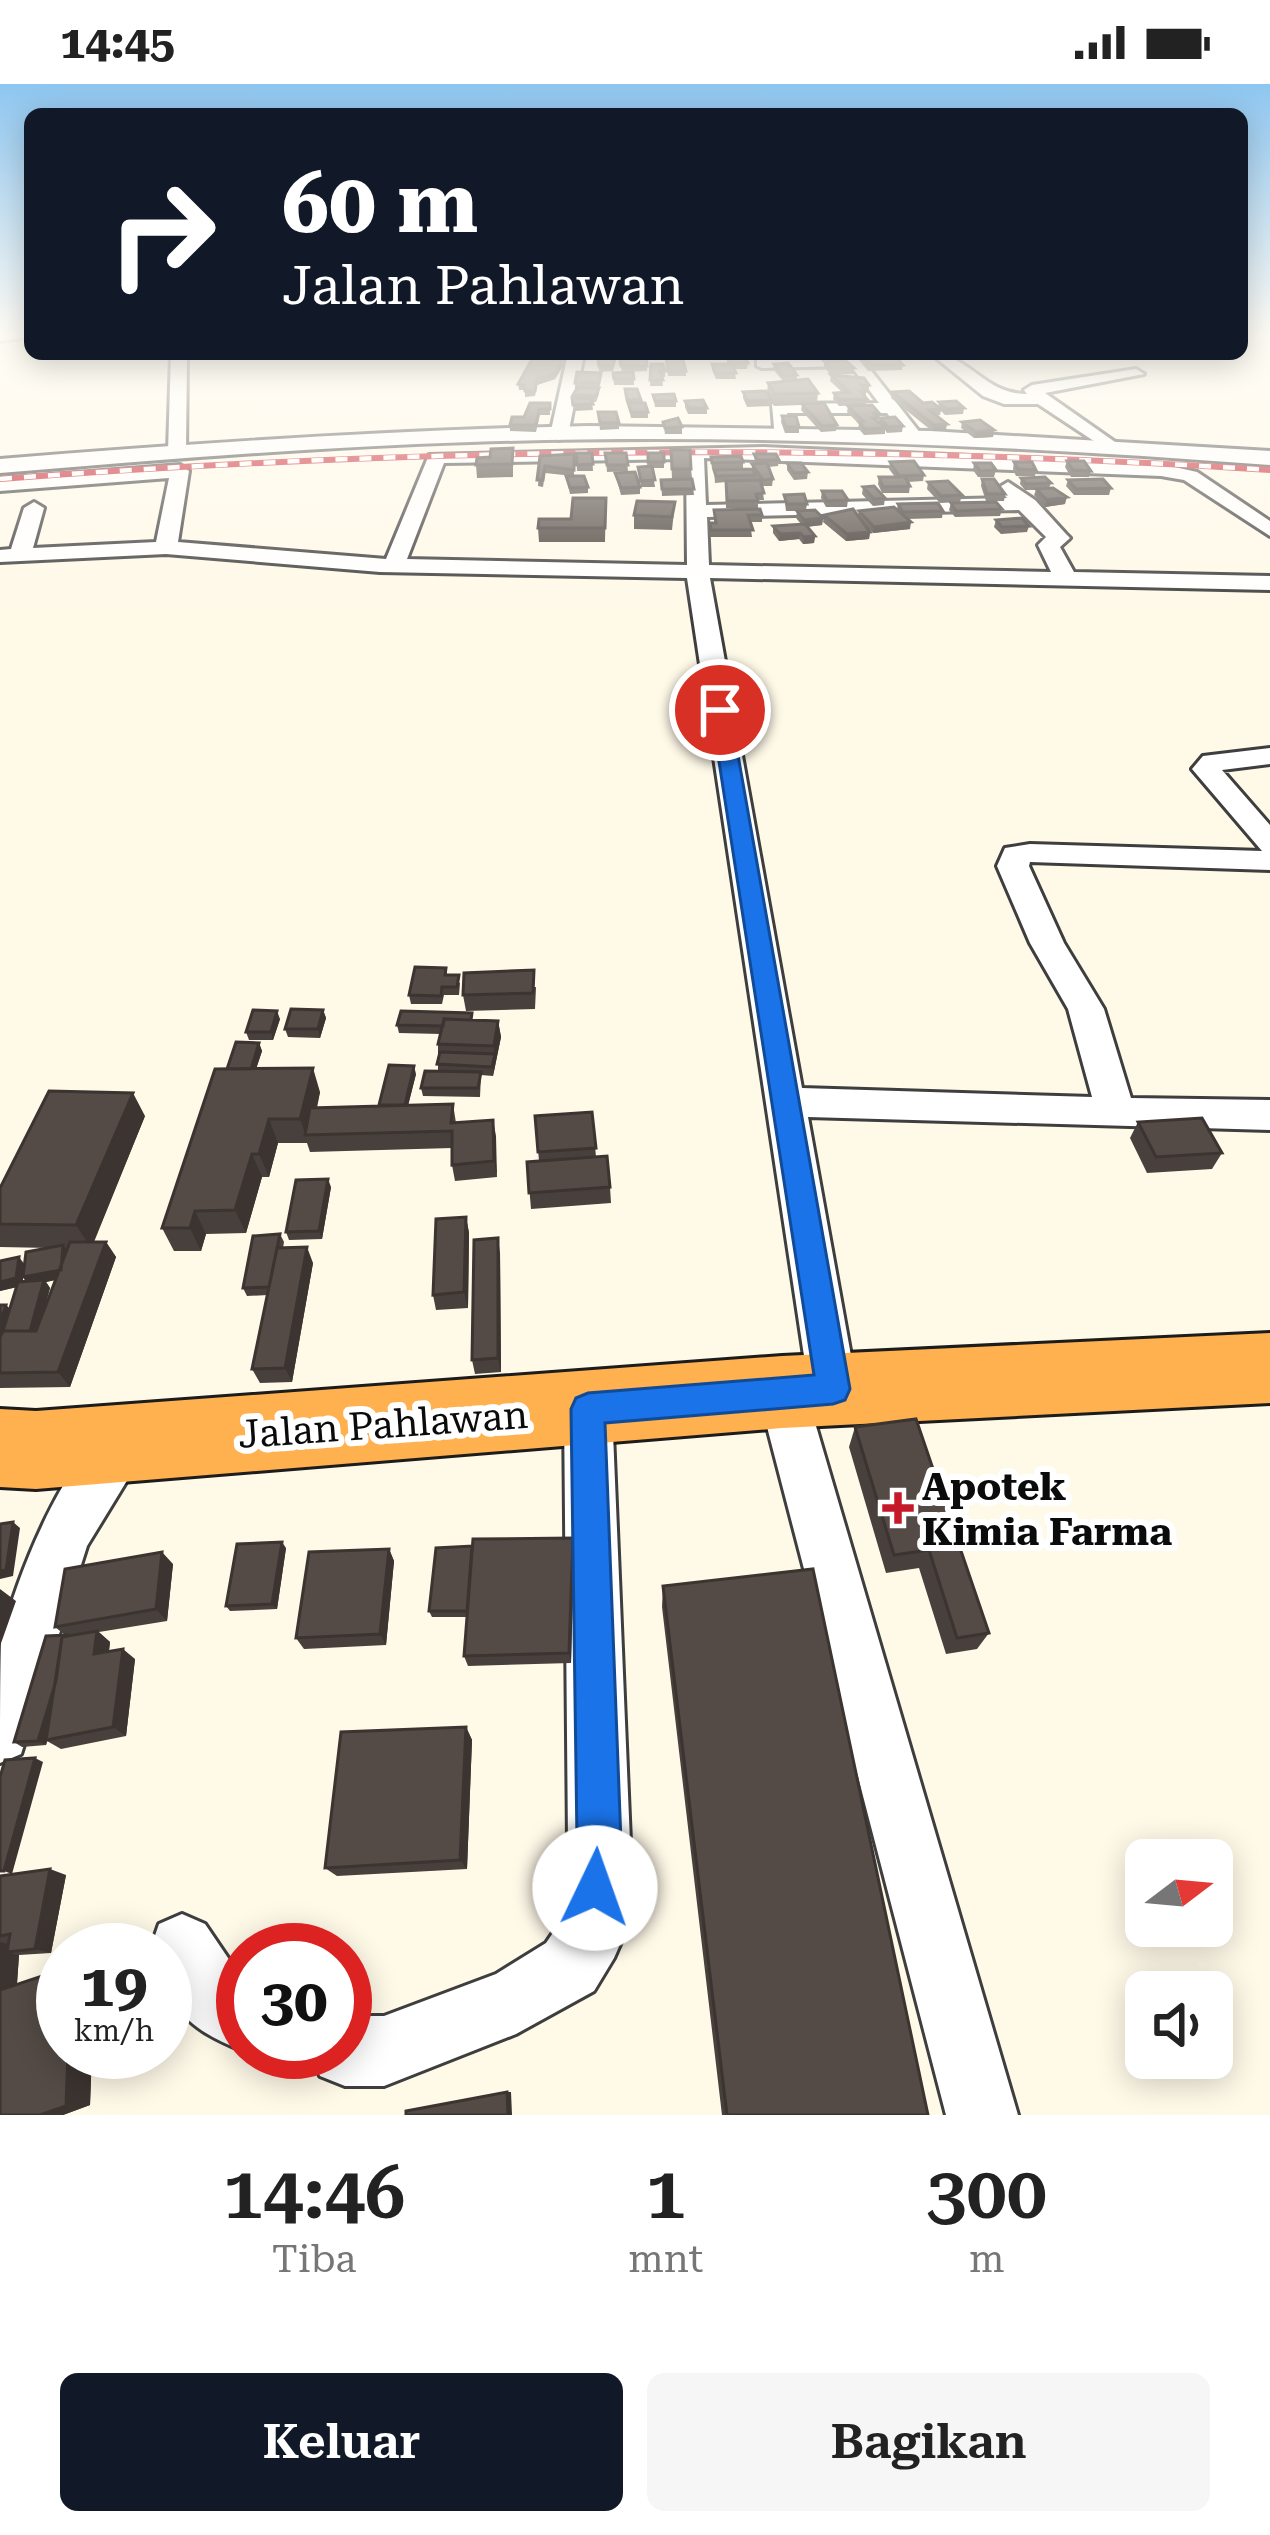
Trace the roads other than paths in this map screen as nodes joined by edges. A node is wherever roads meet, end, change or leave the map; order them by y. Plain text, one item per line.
1 (177, 429) edge
2 (560, 429) edge
3 (780, 429) edge
4 (908, 429) edge
5 (1084, 429) edge
6 (559, 435) junction
7 (781, 436) junction
8 (915, 438) junction
9 (1109, 446) junction
10 (177, 452) junction
11 (695, 452) junction
12 (831, 455) junction
13 (1270, 458) edge
14 (985, 461) junction
15 (0, 466) edge
16 (843, 473) dead end
17 (1001, 479) junction
18 (0, 485) edge
19 (1113, 492) edge
20 (1163, 493) dead end
21 (1223, 499) junction
22 (1028, 504) junction
23 (34, 508) dead end
24 (696, 511) junction
25 (1270, 530) edge
26 (166, 548) junction
27 (10, 555) edge
28 (378, 564) junction
29 (698, 575) junction
30 (1067, 580) junction
31 (1270, 583) edge
32 (1270, 756) edge
33 (1270, 844) edge
34 (1270, 861) edge
35 (785, 1102) junction
36 (1116, 1112) junction
37 (1270, 1115) edge
38 (1270, 1368) edge
39 (807, 1390) junction
40 (588, 1409) junction
41 (64, 1446) edge
42 (0, 1733) edge
43 (192, 1964) edge
44 (216, 2003) edge
45 (372, 2051) edge
46 (982, 2115) edge

1 - 10 street
2 - 6 street
3 - 7 street
4 - 8 street
5 - 9 street
6 - 7 street
6 - 10 street
7 - 8 street
8 - 9 street
9 - 13 street
10 - 15 street
11 - 12 street
11 - 24 street
11 - 28 street
12 - 14 street
12 - 16 street
14 - 17 street
14 - 21 street
17 - 19 street
17 - 22 street
18 - 26 street
20 - 21 street
21 - 25 street
22 - 24 street
22 - 30 street
23 - 27 street
24 - 29 street
26 - 27 street
26 - 28 street
28 - 29 street
29 - 30 street
29 - 35 street
30 - 31 street
32 - 33 street
34 - 36 street
35 - 36 street
35 - 39 street
36 - 37 street
38 - 39 highway, Jalan Pahlawan
39 - 40 highway, Jalan Pahlawan
39 - 46 street
40 - 41 highway, Jalan Pahlawan
40 - 45 street
41 - 42 street
43 - 44 street

